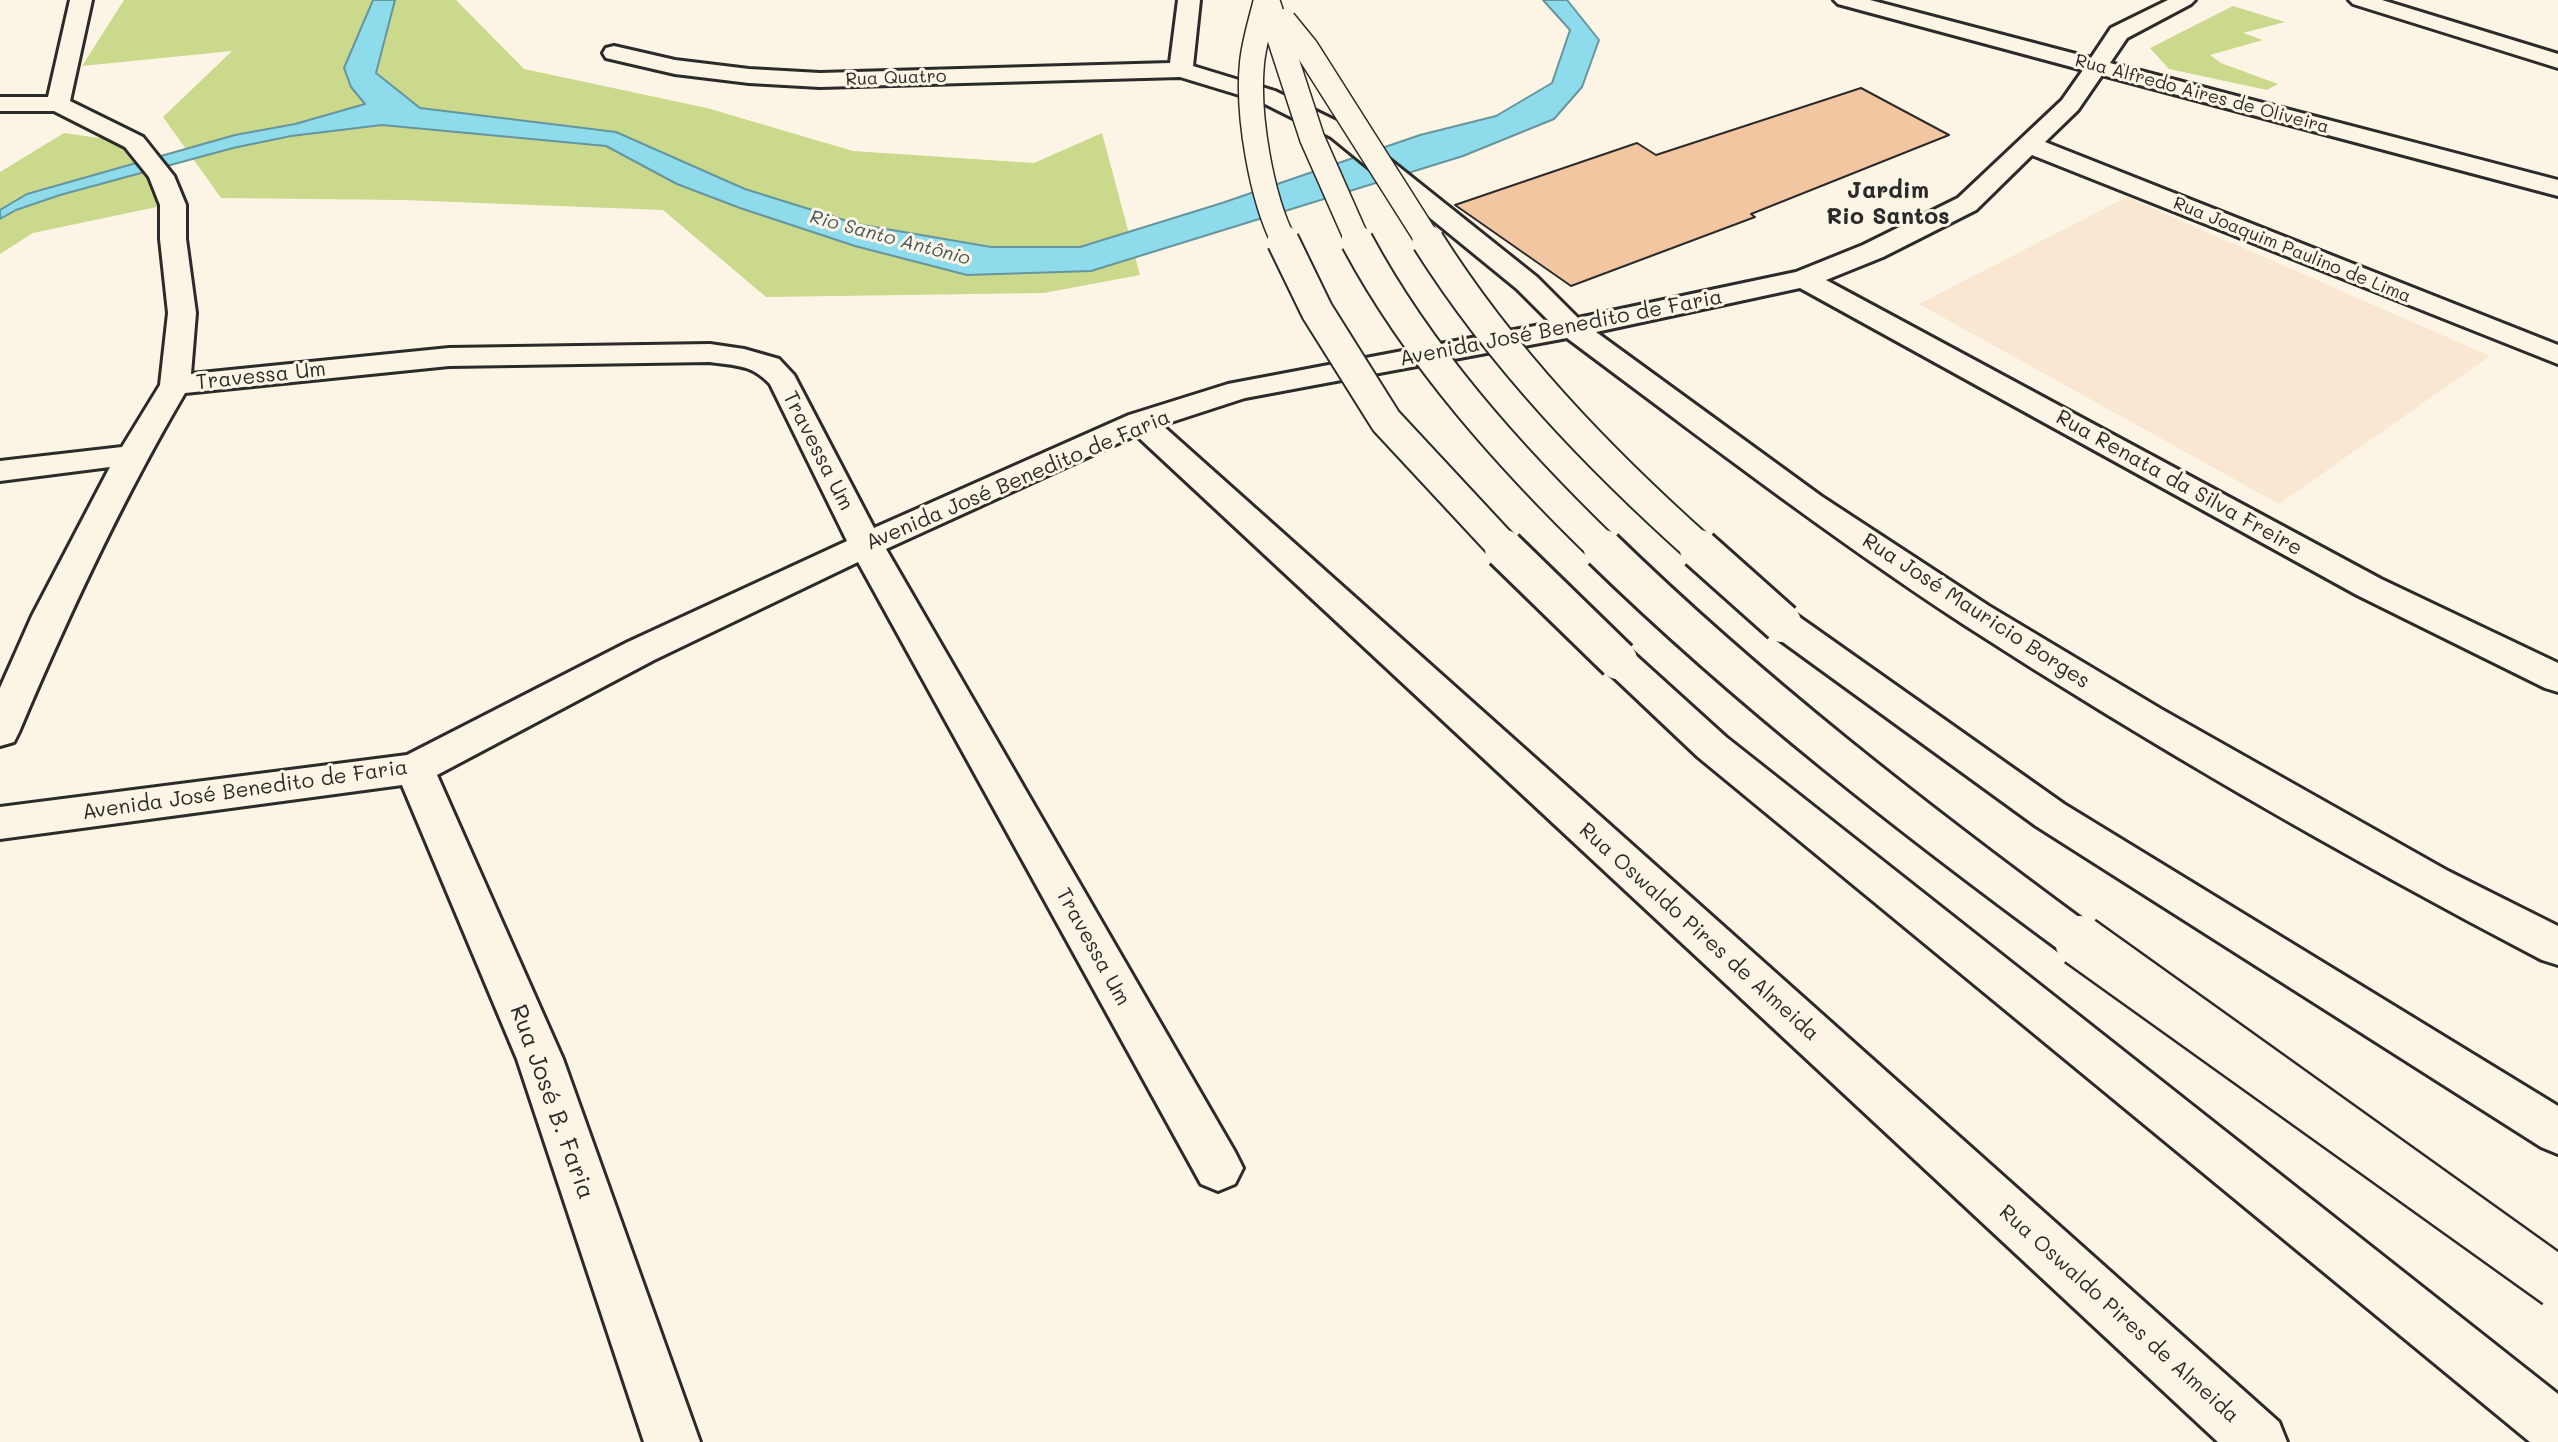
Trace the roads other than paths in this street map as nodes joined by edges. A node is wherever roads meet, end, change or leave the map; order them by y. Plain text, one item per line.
1 (81, 0) edge
2 (1189, 0) edge
3 (1267, 0) edge
4 (1845, 0) edge
5 (2184, 0) edge
6 (2360, 0) edge
7 (614, 53) dead end
8 (2558, 61) edge
9 (2095, 65) junction
10 (1181, 70) junction
11 (0, 104) edge
12 (58, 104) junction
13 (2027, 144) junction
14 (2558, 188) edge
15 (1804, 279) junction
16 (1572, 328) junction
17 (2558, 355) edge
18 (175, 385) junction
19 (1140, 422) junction
20 (133, 454) junction
21 (0, 471) edge
22 (866, 545) junction
23 (2558, 679) edge
24 (0, 732) edge
25 (415, 769) junction
26 (0, 822) edge
27 (2558, 947) edge
28 (2558, 1132) edge
29 (1218, 1168) dead end
30 (2558, 1283) edge
31 (2558, 1429) edge
32 (672, 1442) edge
33 (2259, 1442) edge

1 - 12 main road
2 - 10 main road
3 - 28 main road, bridge
3 - 30 main road, bridge
3 - 31 main road, bridge
4 - 9 main road, Rua Alfredo Aires de Oliveira
5 - 9 main road, Avenida José Benedito de Faria
6 - 8 main road
7 - 10 main road, Rua Quatro
9 - 13 main road, Avenida José Benedito de Faria
9 - 14 main road, Rua Alfredo Aires de Oliveira
10 - 16 main road, Rua José Mauricio Borges, bridge
11 - 12 main road
12 - 18 main road
13 - 15 main road, Avenida José Benedito de Faria
13 - 17 main road, Rua Joaquim Paulino de Lima
15 - 16 main road, Avenida José Benedito de Faria
15 - 23 main road, Rua Renata da Silva Freire
16 - 19 main road, Avenida José Benedito de Faria
16 - 27 main road, Rua José Mauricio Borges
18 - 20 main road
18 - 22 main road, Travessa Um
19 - 22 main road, Avenida José Benedito de Faria
19 - 33 main road, Rua Oswaldo Pires de Almeida
20 - 21 main road
20 - 24 main road
22 - 25 main road, Avenida José Benedito de Faria
22 - 29 main road, Travessa Um
25 - 26 main road, Avenida José Benedito de Faria
25 - 32 main road, Rua José B. Faria

